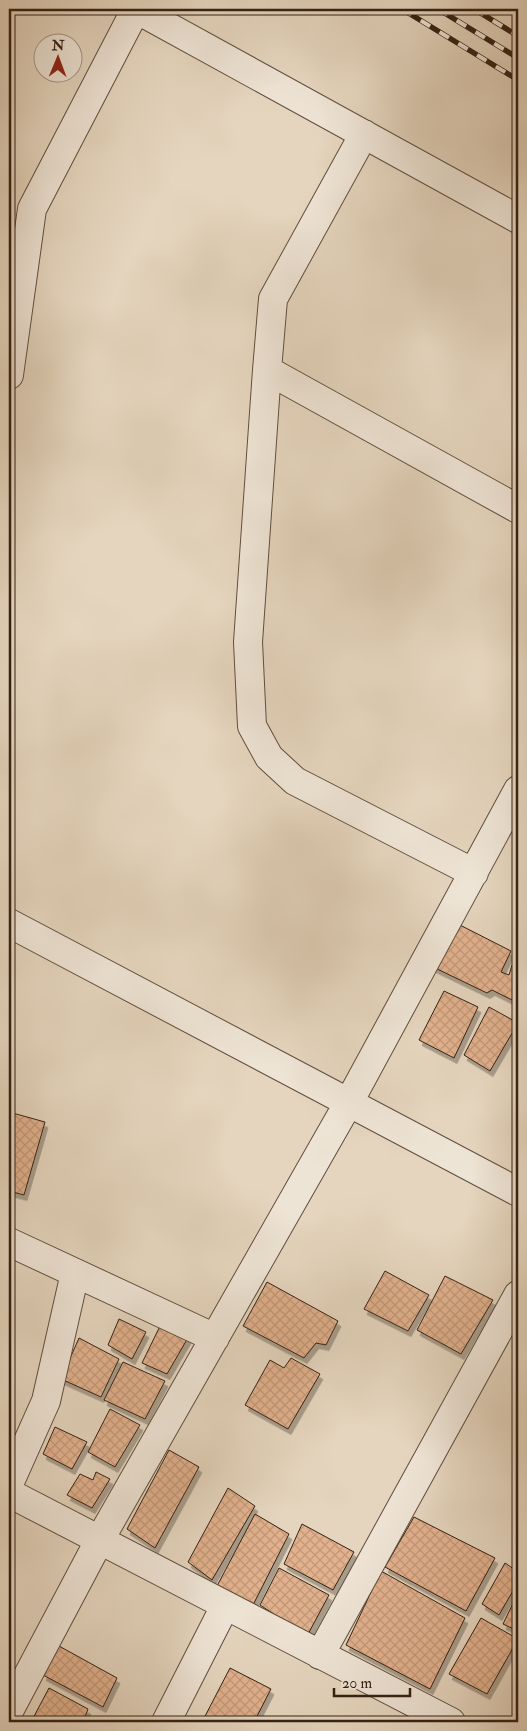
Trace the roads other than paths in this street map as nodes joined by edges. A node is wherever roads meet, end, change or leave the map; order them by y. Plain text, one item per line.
1 (136, 9) edge
2 (364, 134) junction
3 (518, 219) edge
4 (18, 242) edge
5 (267, 370) junction
6 (9, 375) edge
7 (518, 509) edge
8 (518, 790) edge
9 (474, 873) junction
10 (9, 923) edge
11 (349, 1102) junction
12 (518, 1192) edge
13 (9, 1242) edge
14 (75, 1273) junction
15 (518, 1295) edge
16 (215, 1338) junction
17 (9, 1484) edge
18 (9, 1493) edge
19 (99, 1541) junction
20 (224, 1606) junction
21 (320, 1655) junction
22 (9, 1711) edge
23 (166, 1722) edge
24 (451, 1722) edge

1 - 2 street
1 - 4 street
2 - 3 street
2 - 5 street
4 - 6 street
5 - 7 street
5 - 9 street
8 - 9 street
9 - 11 street
10 - 11 street
11 - 12 street
11 - 16 street
13 - 14 street
14 - 16 street
14 - 17 street
15 - 21 street
16 - 19 street
18 - 19 street
19 - 20 street
19 - 22 street
20 - 21 street
20 - 23 street
21 - 24 street

